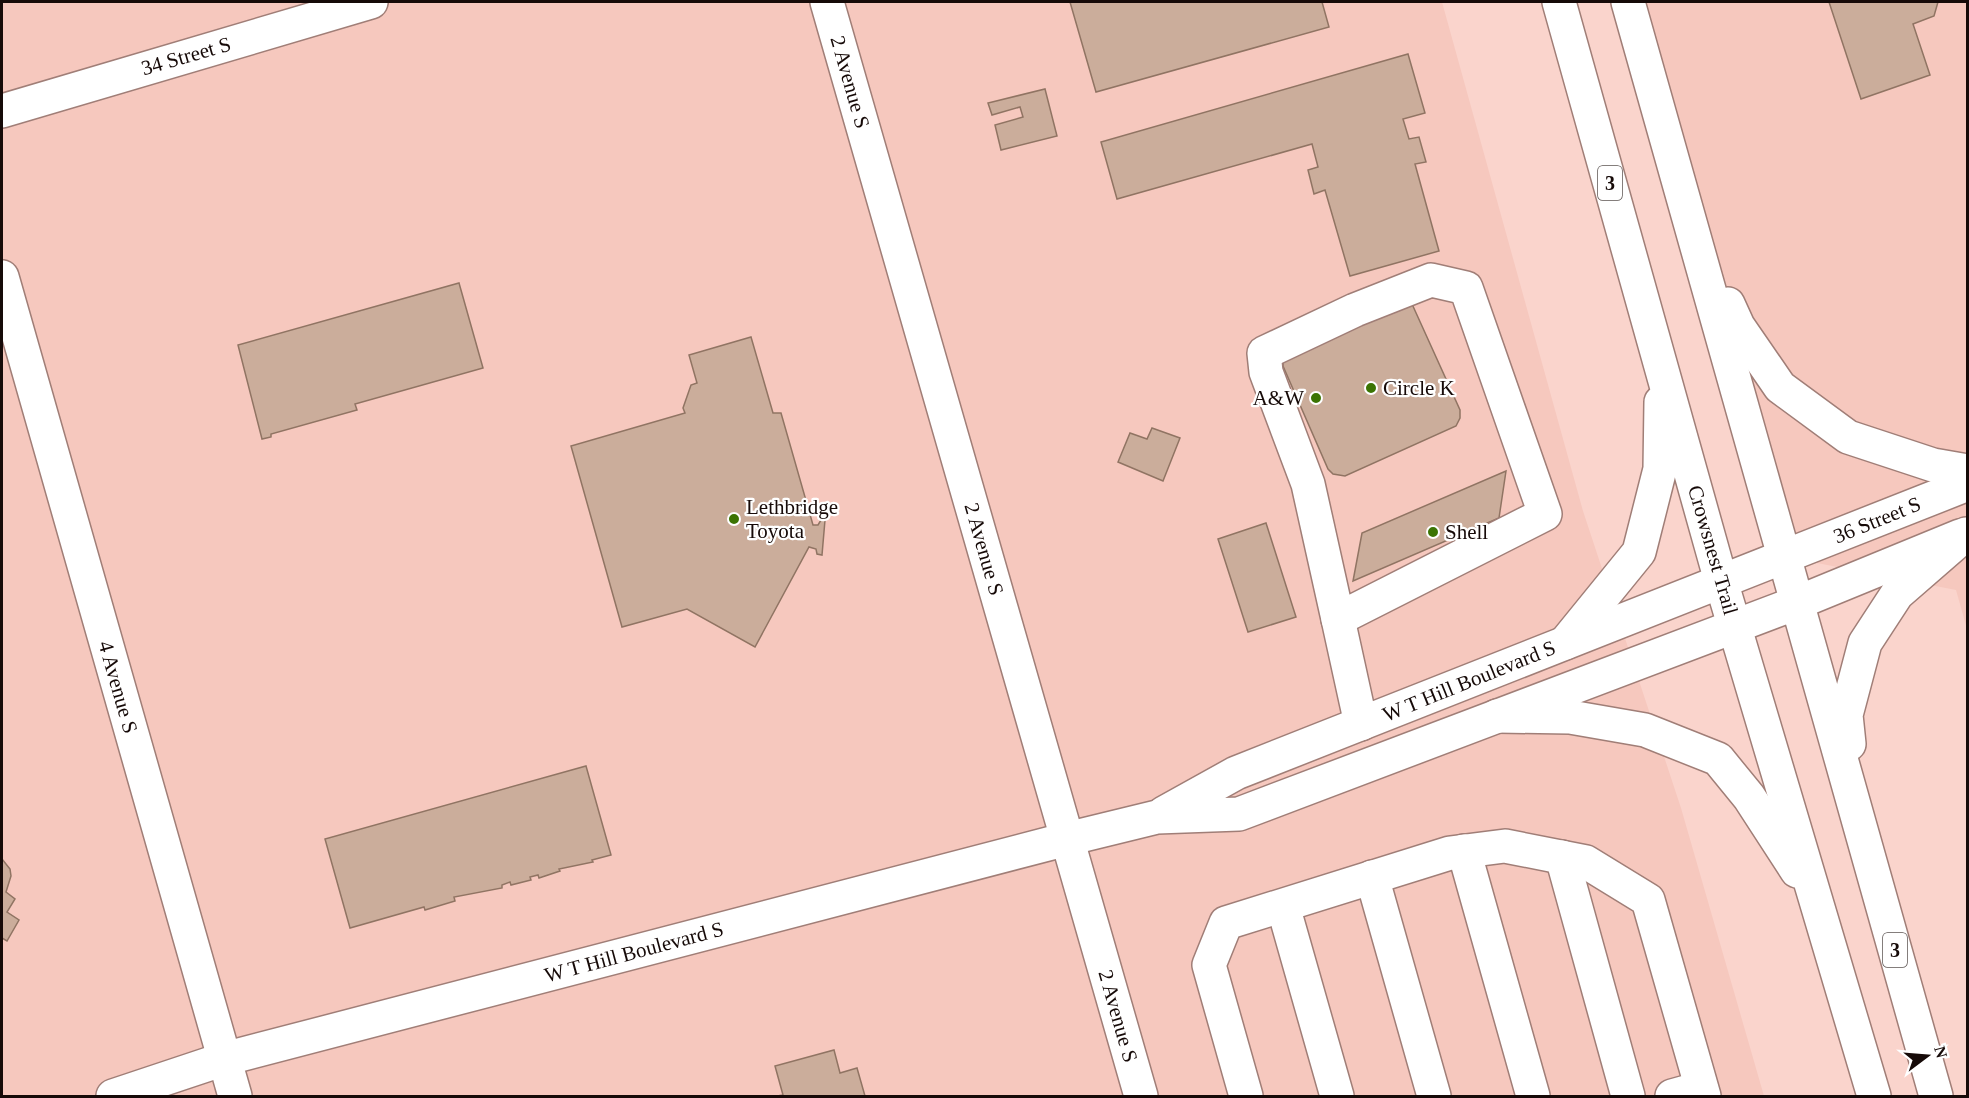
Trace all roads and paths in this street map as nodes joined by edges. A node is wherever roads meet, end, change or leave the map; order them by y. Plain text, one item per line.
1 (371, 2) edge
2 (827, 2) edge
3 (1559, 2) edge
4 (1628, 2) edge
5 (2, 111) edge
6 (1692, 225) junction
7 (2, 277) edge
8 (1661, 364) junction
9 (1968, 471) edge
10 (1968, 484) edge
11 (1967, 534) edge
12 (1786, 557) junction
13 (1721, 580) junction
14 (1799, 602) junction
15 (1338, 619) junction
16 (1735, 626) junction
17 (1565, 643) junction
18 (1497, 716) junction
19 (1361, 724) junction
20 (1854, 802) junction
21 (1157, 816) junction
22 (1067, 839) junction
23 (1464, 851) junction
24 (1562, 857) junction
25 (1372, 877) junction
26 (1817, 903) junction
27 (1283, 906) junction
28 (224, 1059) junction
29 (1693, 1094) edge
30 (113, 1096) edge
31 (235, 1096) edge
32 (1141, 1096) edge
33 (1246, 1096) edge
34 (1337, 1096) edge
35 (1434, 1096) edge
36 (1533, 1096) edge
37 (1628, 1096) edge
38 (1874, 1096) edge
39 (1936, 1096) edge

1 - 5 main road, 34 Street S
2 - 22 main road, 2 Avenue S
3 - 8 main road, Crowsnest Trail / 3
4 - 6 main road, 3
6 - 9 main road
6 - 12 main road, 3
7 - 28 main road, 4 Avenue S
8 - 13 main road, Crowsnest Trail / 3
8 - 17 main road
10 - 12 main road, 36 Street S
11 - 14 main road
11 - 20 main road
12 - 13 main road, W T Hill Boulevard S
12 - 14 main road, 3
13 - 16 main road, Crowsnest Trail / 3
13 - 17 main road, W T Hill Boulevard S
14 - 16 main road, W T Hill Boulevard S
14 - 20 main road, 3
15 - 15 main road
15 - 19 main road
16 - 18 main road, W T Hill Boulevard S
16 - 26 main road, Crowsnest Trail / 3
17 - 19 main road, W T Hill Boulevard S
18 - 21 main road, W T Hill Boulevard S
18 - 26 main road
19 - 21 main road, W T Hill Boulevard S
20 - 39 main road, 3
21 - 22 main road, W T Hill Boulevard S
22 - 28 main road, W T Hill Boulevard S
22 - 32 main road, 2 Avenue S
23 - 24 main road
23 - 25 main road
23 - 36 main road
24 - 29 main road
24 - 37 main road
25 - 27 main road
25 - 35 main road
26 - 38 main road, Crowsnest Trail / 3
27 - 33 main road
27 - 34 main road
28 - 30 main road, W T Hill Boulevard S
28 - 31 main road, 4 Avenue S

